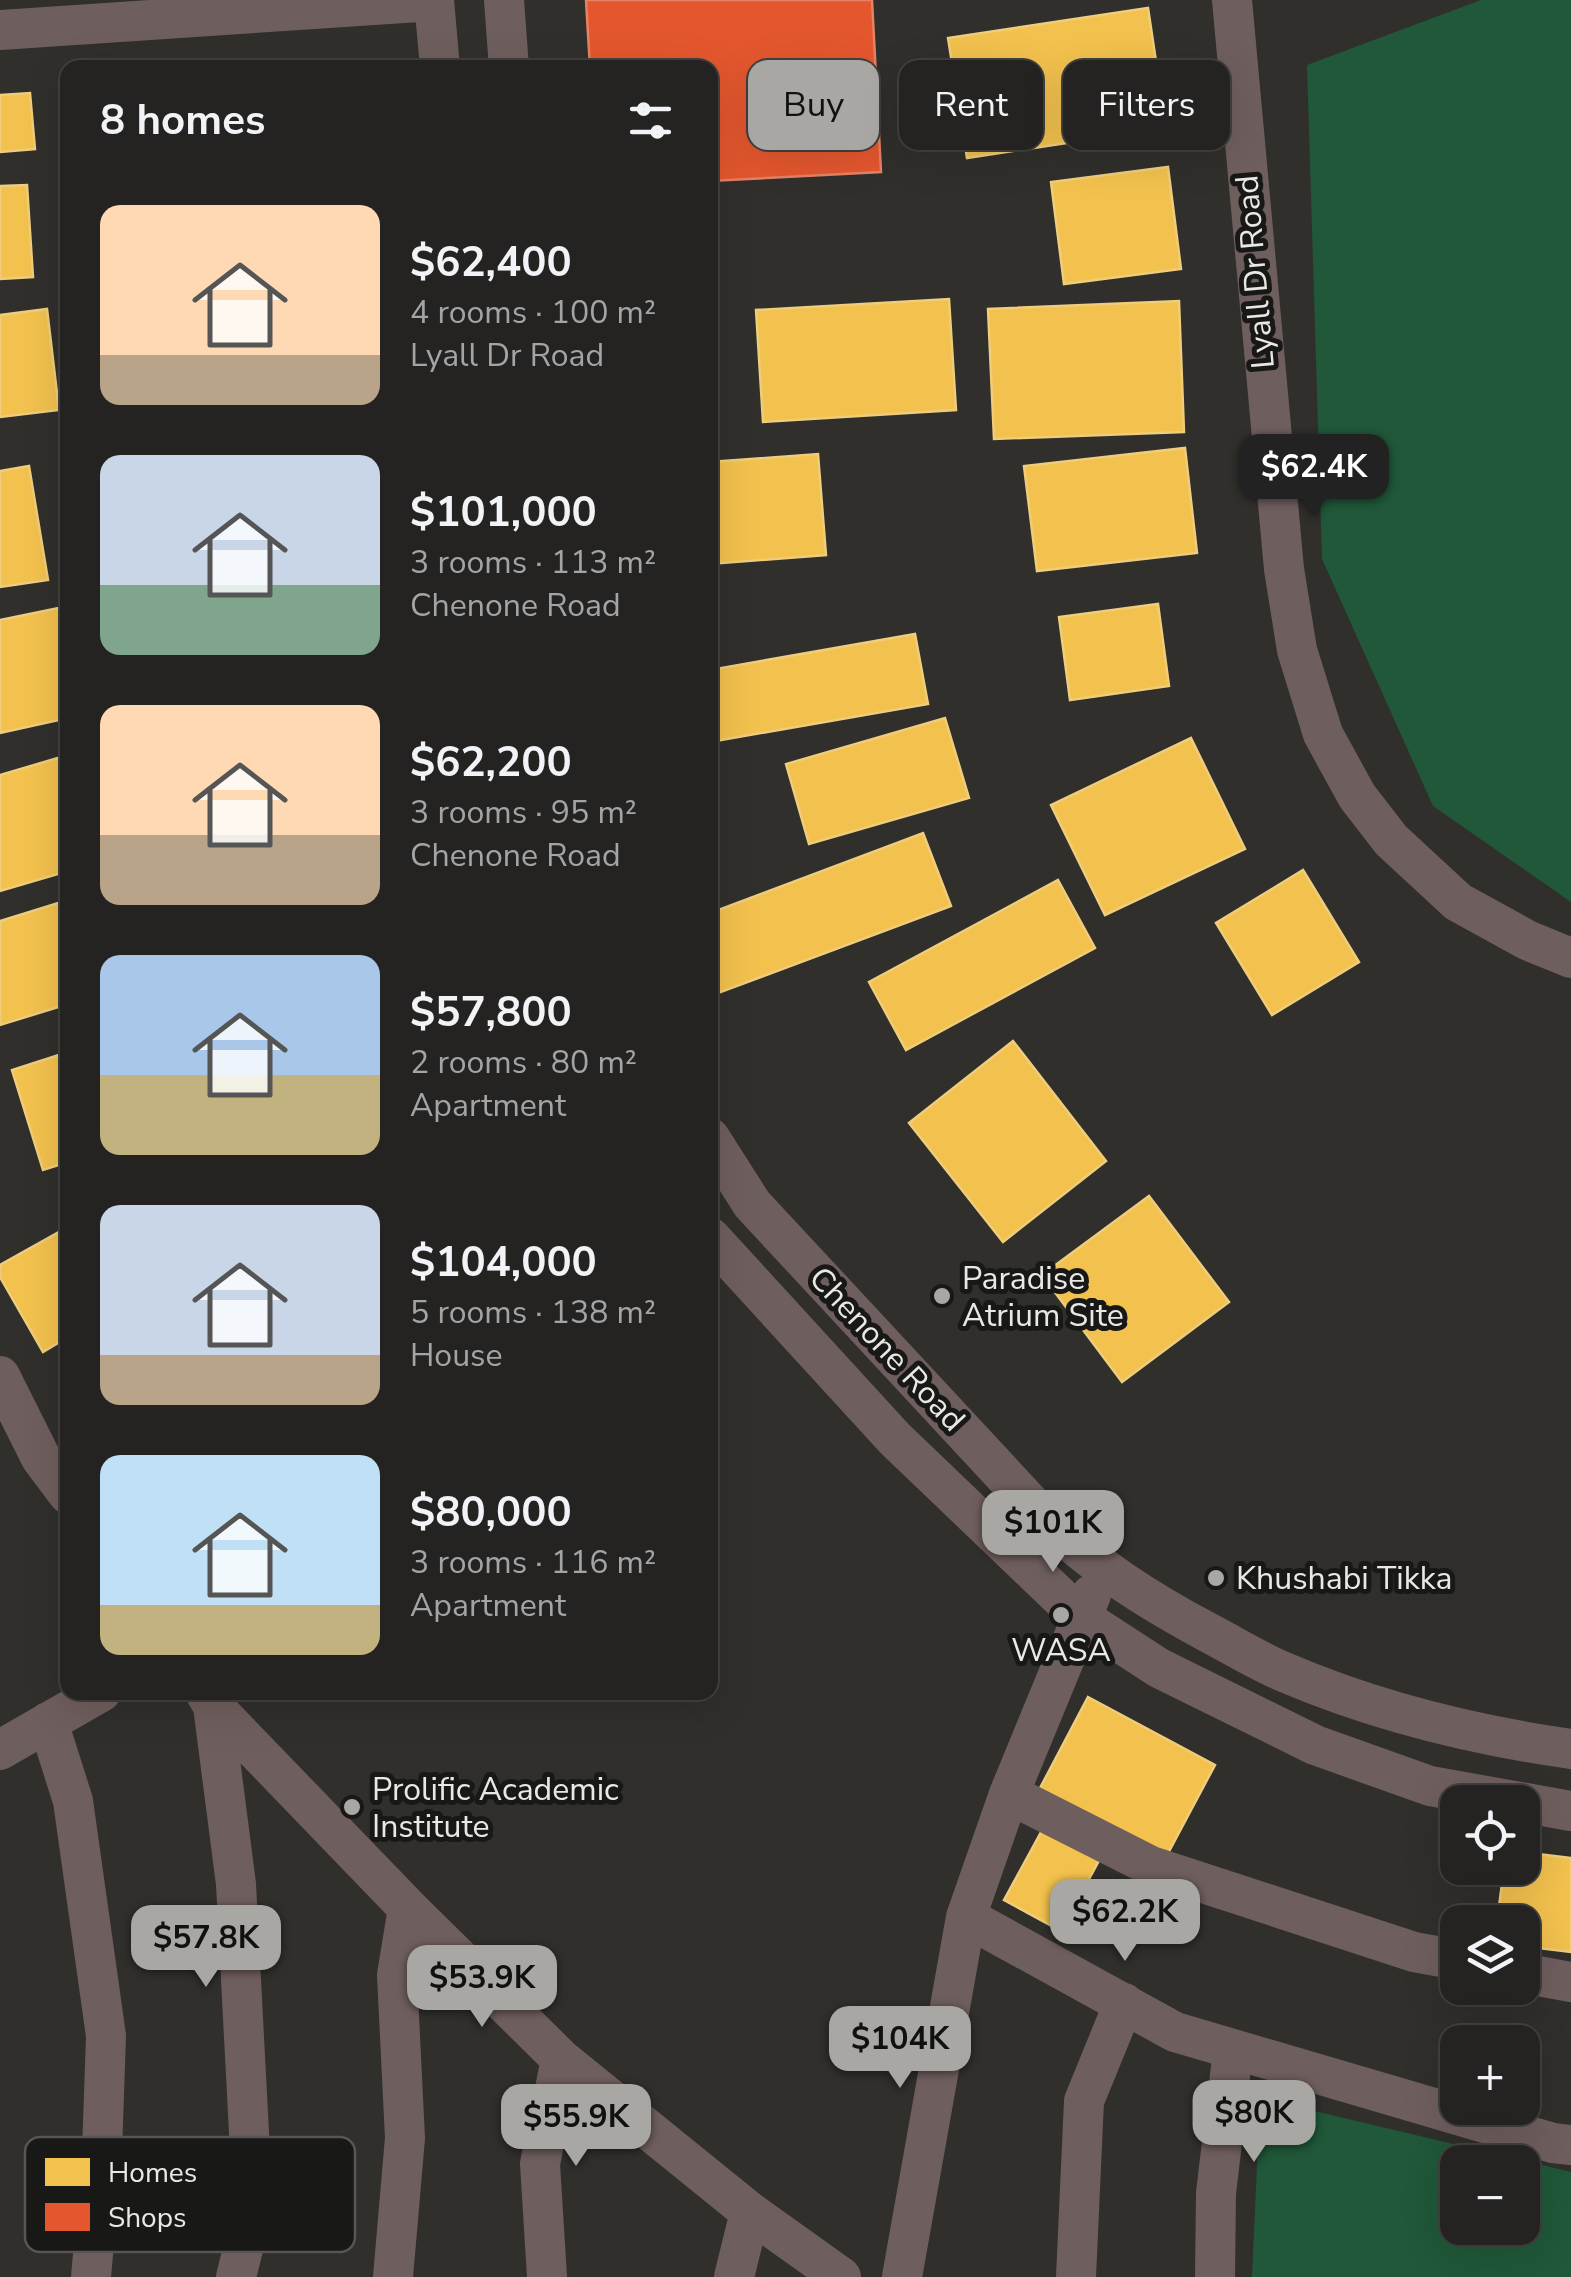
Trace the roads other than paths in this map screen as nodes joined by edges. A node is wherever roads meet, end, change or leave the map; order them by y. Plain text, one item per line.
1 (434, 0) edge
2 (504, 0) edge
3 (1232, 0) edge
4 (0, 30) edge
5 (439, 60) edge
6 (508, 60) edge
7 (1571, 958) edge
8 (718, 1151) edge
9 (718, 1247) edge
10 (0, 1376) edge
11 (60, 1483) edge
12 (1102, 1569) junction
13 (1082, 1618) junction
14 (87, 1700) edge
15 (209, 1700) edge
16 (48, 1722) junction
17 (1571, 1749) edge
18 (0, 1750) edge
19 (1010, 1794) junction
20 (1571, 1811) edge
21 (408, 1908) junction
22 (966, 1917) junction
23 (1440, 1957) edge
24 (1540, 1976) edge
25 (1571, 1982) edge
26 (1124, 2004) junction
27 (1233, 2050) junction
28 (561, 2059) junction
29 (103, 2137) edge
30 (249, 2137) edge
31 (1571, 2145) edge
32 (750, 2212) junction
33 (93, 2252) edge
34 (242, 2252) edge
35 (91, 2277) edge
36 (236, 2277) edge
37 (393, 2277) edge
38 (546, 2277) edge
39 (734, 2277) edge
40 (841, 2277) edge
41 (902, 2277) edge
42 (1076, 2277) edge
43 (1216, 2277) edge

1 - 4 street
1 - 5 street
2 - 6 street
3 - 7 street, Lyall Dr Road
8 - 12 street, Chenone Road
9 - 13 street, Chenone Road
10 - 11 street
12 - 13 street
12 - 17 street, Chenone Road
13 - 19 street
13 - 20 street, Chenone Road
14 - 16 street
15 - 21 street
15 - 30 street
16 - 18 street
16 - 29 street
19 - 22 street
19 - 23 street
21 - 28 street
21 - 37 street
22 - 26 street
22 - 41 street
24 - 25 street
26 - 27 street
26 - 42 street
27 - 31 street
27 - 43 street
28 - 32 street
28 - 38 street
32 - 39 street
32 - 40 street
33 - 35 street
34 - 36 street

